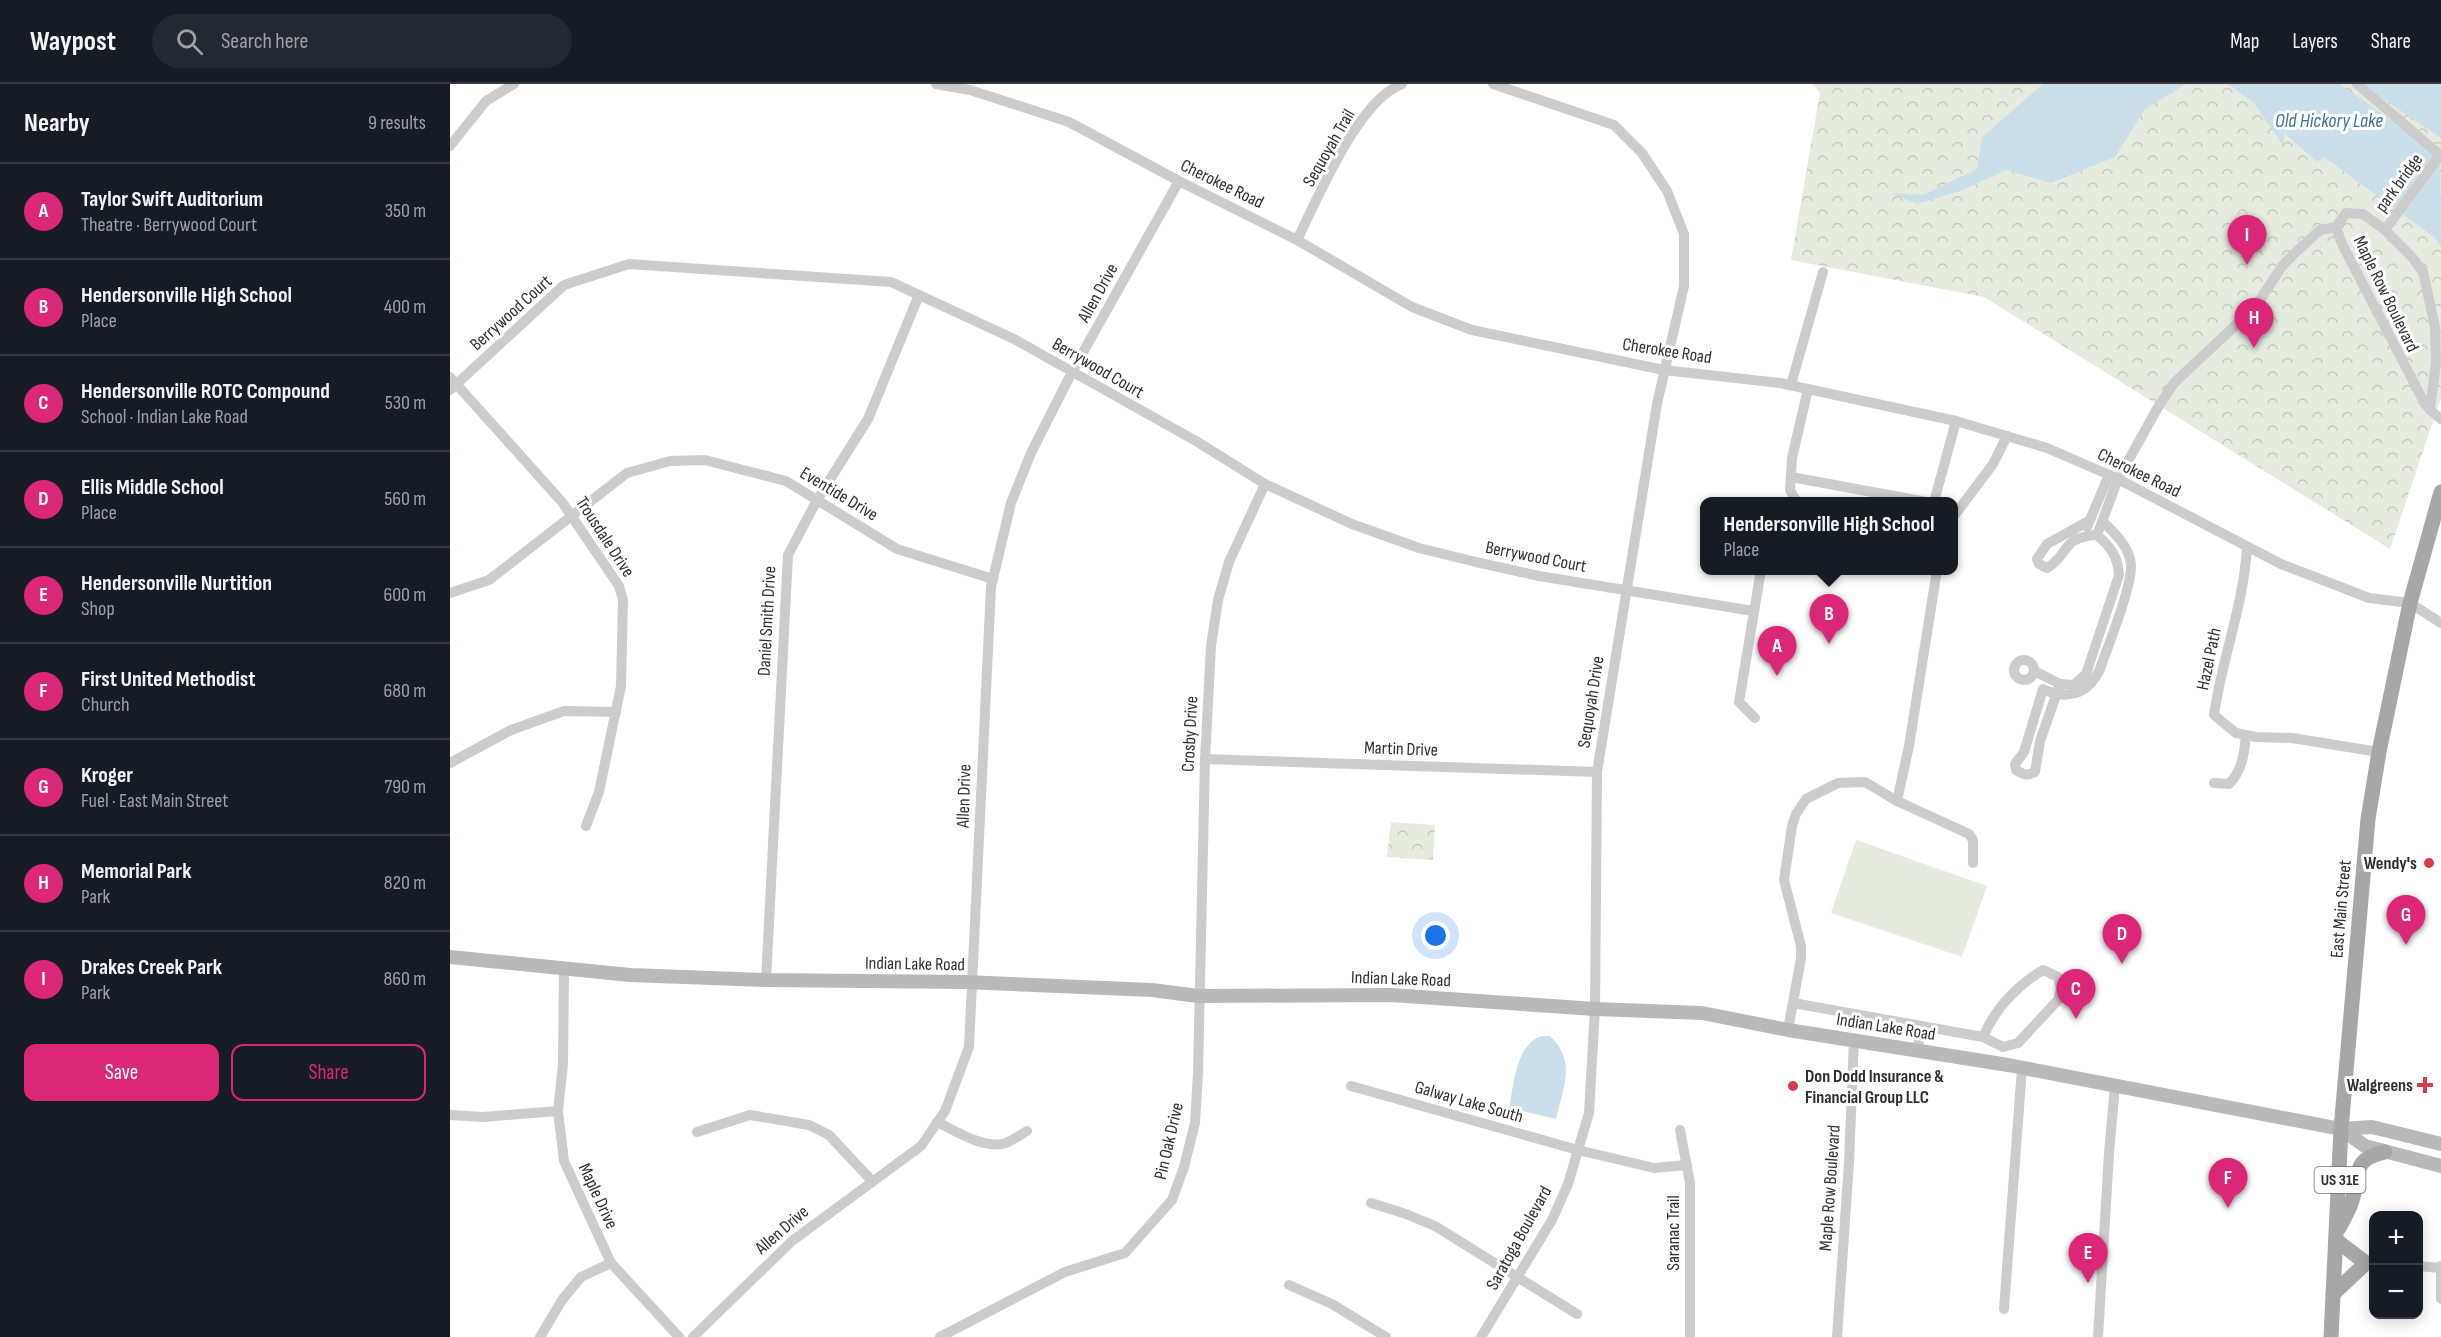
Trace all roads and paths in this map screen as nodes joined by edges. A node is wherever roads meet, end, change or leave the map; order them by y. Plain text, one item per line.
1 (936, 84) edge
2 (1402, 84) edge
3 (1493, 84) edge
4 (2357, 84) edge
5 (509, 85) edge
6 (450, 146) edge
7 (2440, 155) edge
8 (1179, 181) junction
9 (2336, 227) junction
10 (2385, 230) junction
11 (1297, 240) junction
12 (1822, 272) dead end
13 (919, 295) junction
14 (1664, 370) junction
15 (1072, 372) junction
16 (1792, 381) dead end
17 (452, 384) edge
18 (1808, 389) junction
19 (2430, 410) junction
20 (2441, 419) edge
21 (1956, 421) junction
22 (2007, 436) junction
23 (1791, 477) junction
24 (2114, 477) junction
25 (1265, 484) junction
26 (2441, 492) edge
27 (1794, 497) edge
28 (1904, 497) edge
29 (1935, 497) edge
30 (817, 500) junction
31 (1958, 510) edge
32 (572, 516) junction
33 (2089, 521) junction
34 (2103, 522) junction
35 (2097, 535) junction
36 (2085, 536) junction
37 (2247, 547) junction
38 (2124, 569) junction
39 (1760, 575) edge
40 (1936, 575) edge
41 (993, 579) junction
42 (1627, 590) junction
43 (450, 593) edge
44 (2410, 603) junction
45 (1753, 611) junction
46 (2441, 623) edge
47 (2101, 650) junction
48 (2048, 678) junction
49 (2060, 684) junction
50 (2043, 689) junction
51 (2055, 695) junction
52 (616, 712) junction
53 (1755, 718) dead end
54 (2246, 735) junction
55 (2379, 752) junction
56 (1204, 759) junction
57 (450, 763) edge
58 (1596, 772) junction
59 (2214, 783) dead end
60 (1897, 801) junction
61 (586, 826) dead end
62 (1973, 863) dead end
63 (450, 957) edge
64 (564, 969) junction
65 (766, 980) junction
66 (972, 982) junction
67 (1198, 996) junction
68 (1793, 1003) junction
69 (1594, 1009) junction
70 (1920, 1026) junction
71 (1788, 1030) junction
72 (1983, 1037) junction
73 (1854, 1040) junction
74 (1918, 1051) junction
75 (2022, 1068) junction
76 (1351, 1086) dead end
77 (2115, 1086) junction
78 (558, 1111) junction
79 (450, 1115) edge
80 (937, 1122) junction
81 (2342, 1129) junction
82 (1680, 1130) dead end
83 (1027, 1131) dead end
84 (697, 1132) dead end
85 (2441, 1144) edge
86 (1578, 1150) junction
87 (2385, 1152) junction
88 (1687, 1165) junction
89 (2441, 1166) edge
90 (872, 1181) junction
91 (1371, 1203) dead end
92 (2337, 1236) junction
93 (610, 1263) junction
94 (2369, 1263) edge
95 (2423, 1266) edge
96 (2441, 1267) edge
97 (1519, 1277) junction
98 (1289, 1285) dead end
99 (2333, 1294) junction
100 (2441, 1299) edge
101 (2004, 1310) dead end
102 (1577, 1314) dead end
103 (540, 1337) edge
104 (679, 1337) edge
105 (693, 1337) edge
106 (940, 1337) edge
107 (1386, 1337) edge
108 (1481, 1337) edge
109 (1689, 1337) edge
110 (1837, 1337) edge
111 (2098, 1337) edge
112 (2331, 1337) edge

1 - 8 street, Cherokee Road
2 - 11 street, Sequoyah Trail
3 - 14 street
4 - 7 street
5 - 6 street
7 - 10 street, park bridge
8 - 11 street, Cherokee Road
8 - 15 street, Allen Drive
9 - 10 street, Maple Row Boulevard
9 - 19 street, Maple Row Boulevard
9 - 24 street
10 - 19 street, Maple Row Boulevard
11 - 14 street, Cherokee Road
12 - 16 street
13 - 15 street, Berrywood Court
13 - 17 street, Berrywood Court
13 - 30 street, Daniel Smith Drive
14 - 18 street, Cherokee Road
14 - 42 street, Sequoyah Drive
15 - 25 street, Berrywood Court
15 - 41 street, Allen Drive
17 - 32 street, Trousdale Drive
18 - 21 street, Cherokee Road
18 - 23 street
19 - 20 street, Maple Row Boulevard
21 - 22 street, Cherokee Road
21 - 29 street
22 - 24 street, Cherokee Road
22 - 31 street
23 - 27 street
23 - 28 street
24 - 33 street
24 - 34 street
24 - 37 street, Cherokee Road
25 - 42 street, Berrywood Court
25 - 56 street, Crosby Drive
26 - 44 main road, East Main Street / US 31E
30 - 32 street, Eventide Drive
30 - 41 street, Eventide Drive
30 - 65 street, Daniel Smith Drive
32 - 43 street, Eventide Drive
32 - 52 street, Trousdale Drive
33 - 36 street
33 - 36 street
34 - 35 street
34 - 38 street
35 - 36 street
35 - 38 street
37 - 44 street, Cherokee Road
37 - 54 street, Hazel Path
38 - 47 street
39 - 45 street
40 - 60 street
41 - 66 street, Allen Drive
42 - 45 street, Berrywood Court
42 - 58 street, Sequoyah Drive
44 - 46 street
44 - 55 main road, East Main Street / US 31E
45 - 53 street
47 - 49 street
47 - 51 street
48 - 49 street
48 - 50 street
48 - 50 street
49 - 51 street
50 - 51 street
50 - 51 street
52 - 57 street
52 - 61 street, Trousdale Drive
54 - 55 street, Hazel Path
54 - 59 street
55 - 81 main road, East Main Street / US 31E
56 - 58 street, Martin Drive
56 - 67 street, Crosby Drive
58 - 69 street, Sequoyah Drive
60 - 62 street
60 - 68 street
63 - 64 street, Indian Lake Road
64 - 65 street, Indian Lake Road
64 - 78 street, Maple Drive
65 - 66 street, Indian Lake Road
66 - 67 street, Indian Lake Road
66 - 80 street, Allen Drive
67 - 69 street, Indian Lake Road
67 - 106 street, Pin Oak Drive
68 - 70 street
68 - 71 street
69 - 71 street, Indian Lake Road
69 - 86 street, Saratoga Boulevard
70 - 72 street
70 - 74 street
71 - 73 street, Indian Lake Road
72 - 72 street
73 - 74 street, Indian Lake Road
73 - 110 street, Maple Row Boulevard
74 - 75 street, Indian Lake Road
75 - 77 street, Indian Lake Road
75 - 101 street
76 - 86 street, Galway Lake South
77 - 81 street, Indian Lake Road
77 - 111 street
78 - 79 street
78 - 93 street, Maple Drive
80 - 83 street
80 - 90 street, Allen Drive
81 - 85 street
81 - 87 street
81 - 92 main road, East Main Street / US 31E
82 - 88 street, Saranac Trail
84 - 90 street
86 - 88 street, Galway Lake South
86 - 97 street, Saratoga Boulevard
87 - 89 street
87 - 92 main road
88 - 109 street, Saranac Trail
90 - 105 street, Allen Drive
91 - 97 street
92 - 94 main road
92 - 99 main road, East Main Street / US 31E
93 - 103 street
93 - 104 street, Maple Drive
94 - 99 main road
95 - 96 street
96 - 100 street
97 - 102 street
97 - 108 street, Saratoga Boulevard
98 - 107 street
99 - 112 main road, East Main Street / US 31E

